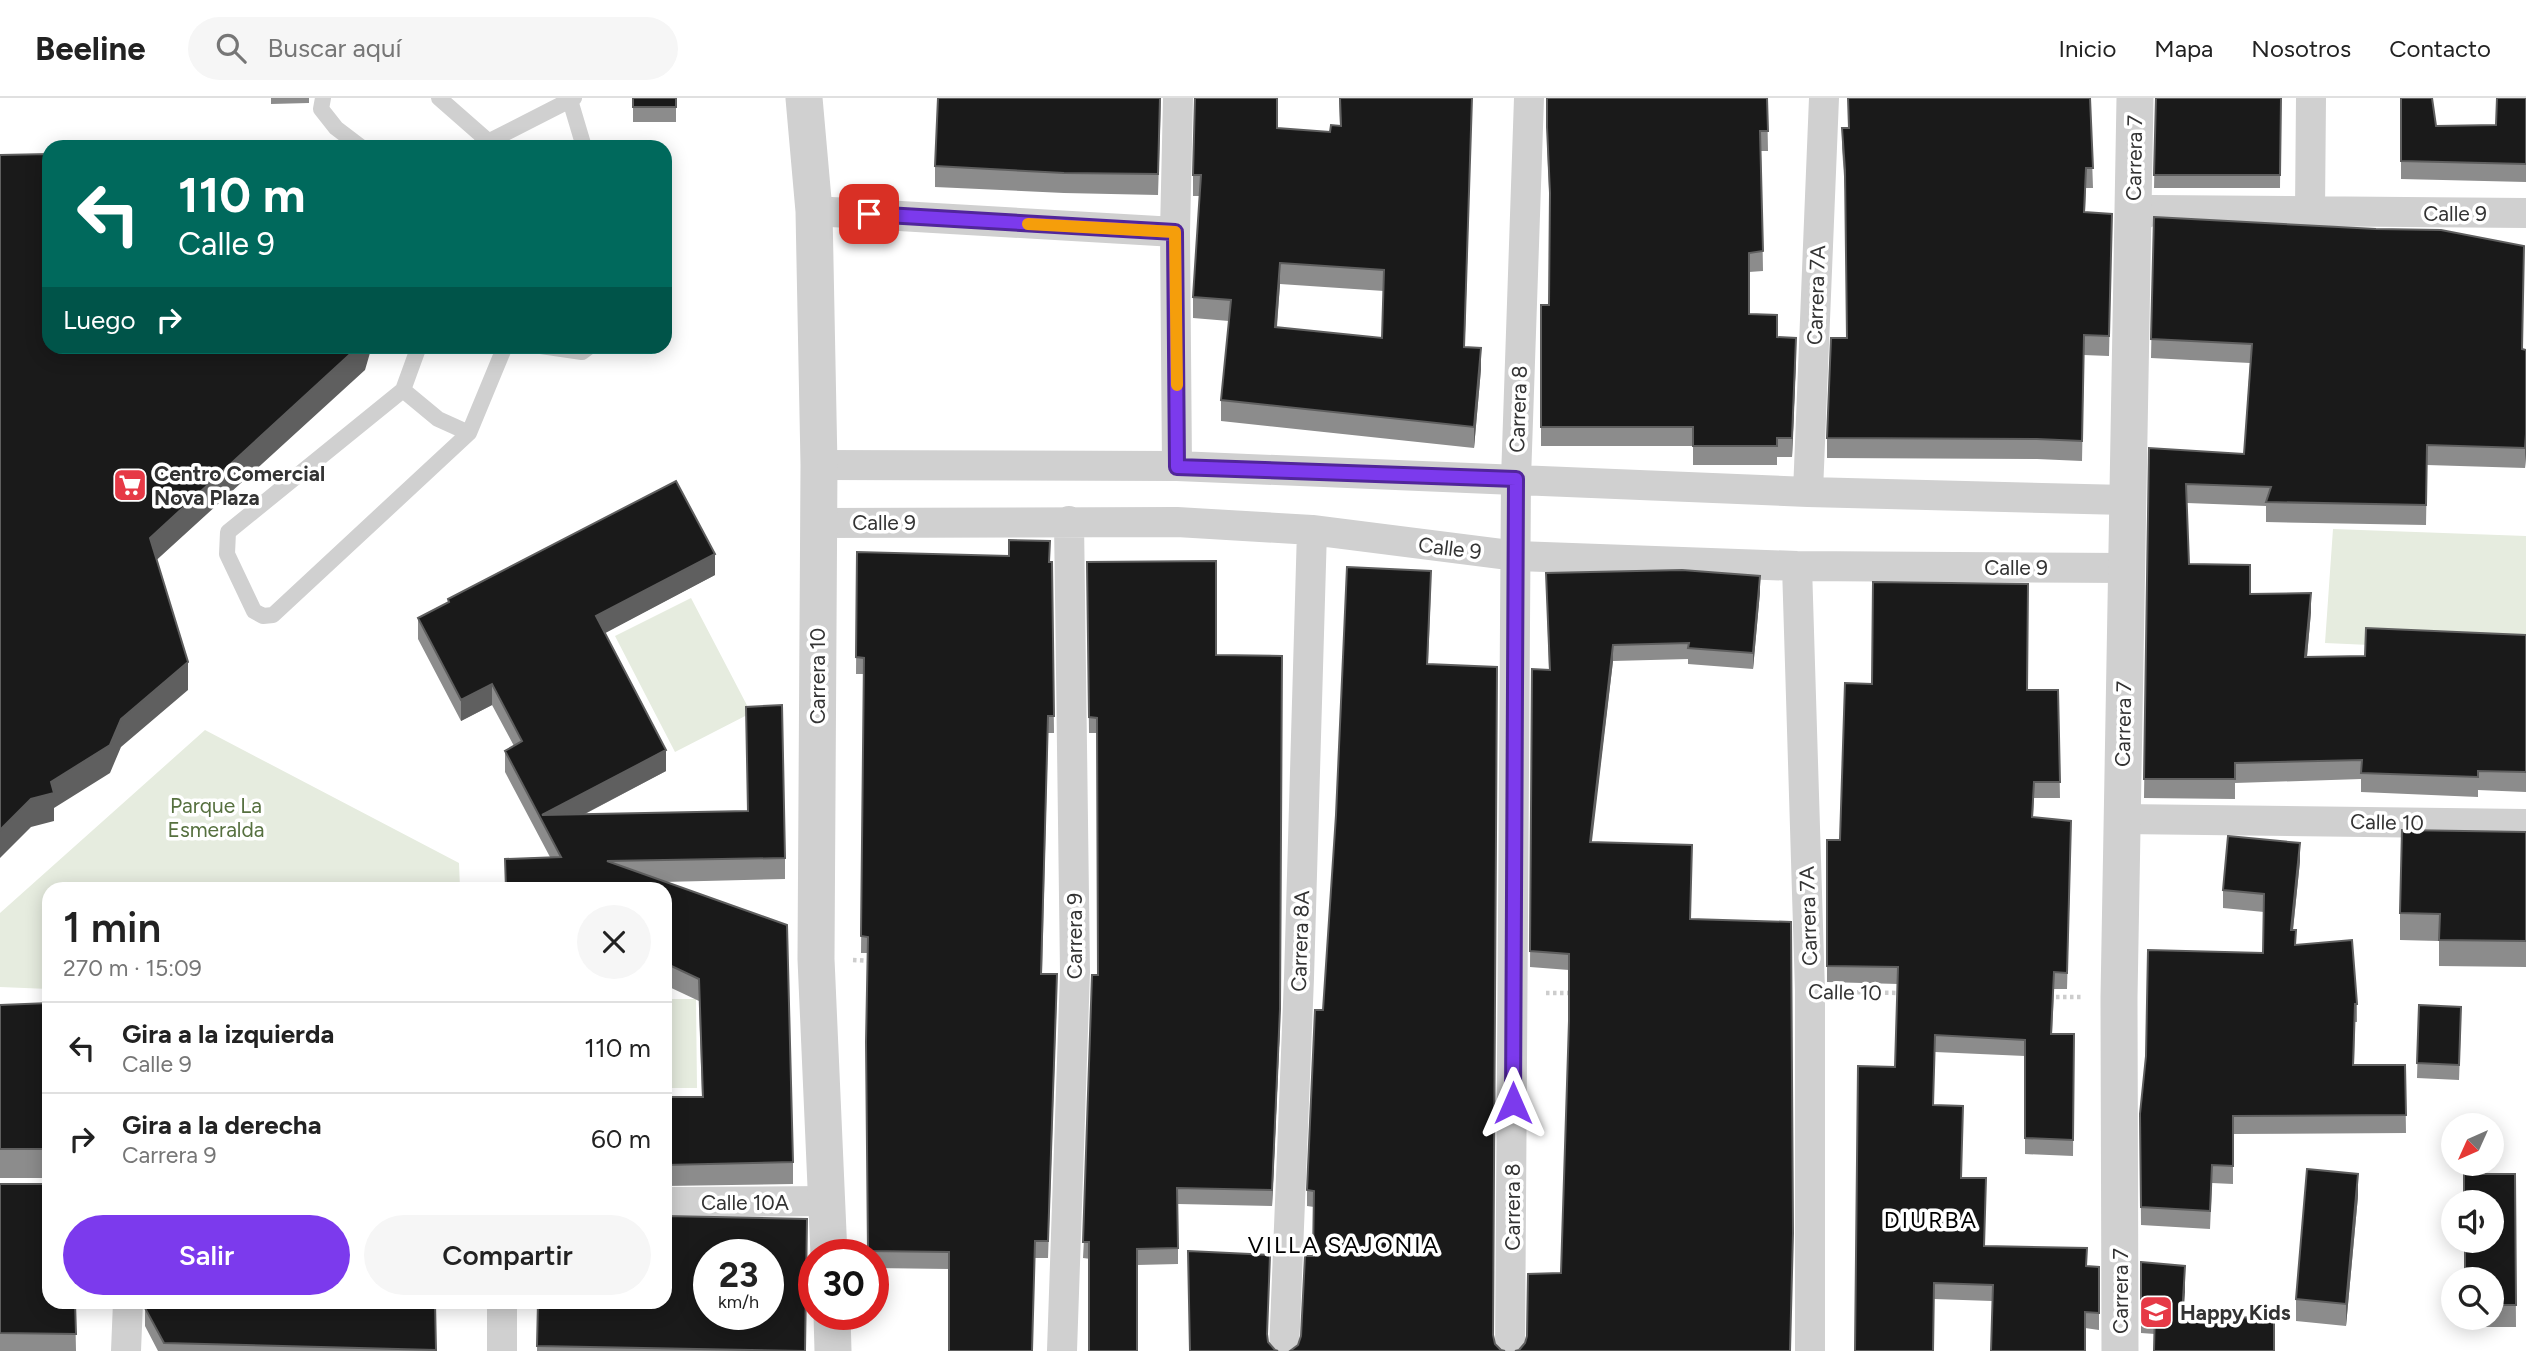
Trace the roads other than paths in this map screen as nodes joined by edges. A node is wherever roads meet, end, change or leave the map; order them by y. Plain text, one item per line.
1 (323, 98) edge
2 (439, 98) edge
3 (804, 98) edge
4 (1178, 98) edge
5 (1529, 98) edge
6 (1824, 98) edge
7 (2135, 98) edge
8 (2311, 98) edge
9 (572, 99) edge
10 (351, 140) edge
11 (480, 140) edge
12 (494, 140) edge
13 (581, 140) edge
14 (2310, 210) junction
15 (814, 211) junction
16 (2526, 213) edge
17 (2134, 219) junction
18 (1175, 232) junction
19 (416, 354) edge
20 (502, 354) edge
21 (403, 390) junction
22 (469, 433) junction
23 (819, 465) junction
24 (1177, 467) junction
25 (1516, 479) junction
26 (1808, 492) junction
27 (2126, 500) junction
28 (1069, 521) junction
29 (818, 523) junction
30 (1311, 530) junction
31 (1517, 556) junction
32 (1797, 566) junction
33 (2125, 568) junction
34 (2122, 819) junction
35 (2526, 824) edge
36 (826, 1201) junction
37 (672, 1202) edge
38 (828, 1239) edge
39 (128, 1309) edge
40 (502, 1309) edge
41 (833, 1330) edge
42 (126, 1351) edge
43 (502, 1351) edge
44 (834, 1351) edge
45 (1062, 1351) edge
46 (1284, 1351) edge
47 (1510, 1351) edge
48 (1810, 1351) edge
49 (2120, 1351) edge

1 - 10 lane
2 - 11 lane
3 - 15 street, Carrera 10
4 - 18 street
5 - 25 street, Carrera 8
6 - 26 street, Carrera 7A
7 - 17 street, Carrera 7
8 - 14 street
9 - 12 lane
9 - 13 lane
14 - 16 street, Calle 9
14 - 17 street, Calle 9
15 - 18 street
15 - 23 street, Carrera 10
17 - 27 street, Carrera 7
18 - 24 street
19 - 21 lane
20 - 22 lane
21 - 22 lane
21 - 22 lane
23 - 24 street
23 - 29 street, Carrera 10
24 - 25 street
25 - 26 street
25 - 31 street, Carrera 8
26 - 27 street
27 - 33 street, Carrera 7
28 - 29 street, Calle 9
28 - 30 street, Calle 9
28 - 45 street, Carrera 9
29 - 36 street, Carrera 10
30 - 31 street, Calle 9
30 - 46 street, Carrera 8A
31 - 32 street, Calle 9
31 - 47 street, Carrera 8
32 - 33 street, Calle 9
32 - 48 street, Carrera 7A
33 - 34 street, Carrera 7
34 - 35 street, Calle 10
34 - 49 street, Carrera 7
36 - 37 street, Calle 10A
36 - 38 street, Carrera 10
39 - 42 street
40 - 43 street
41 - 44 street

